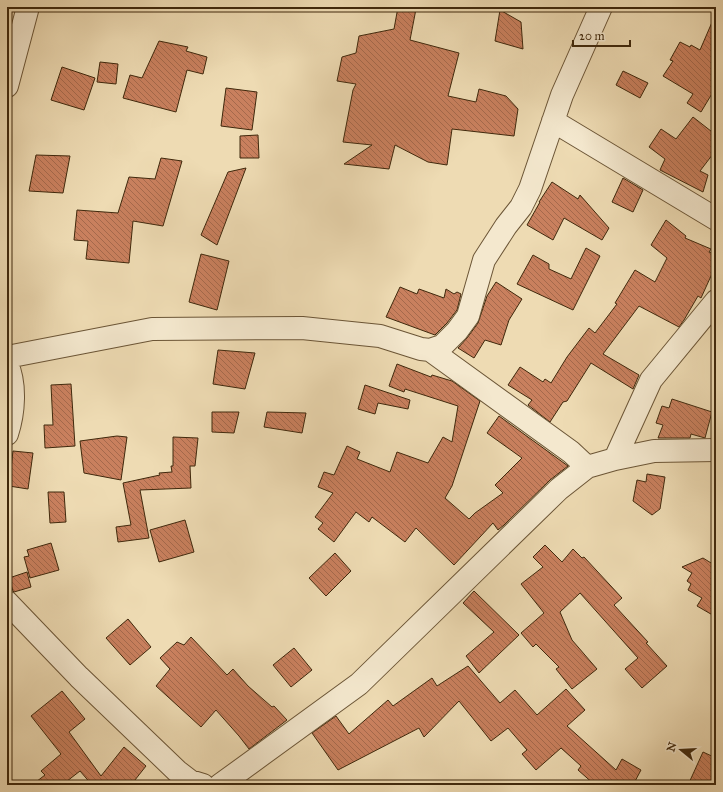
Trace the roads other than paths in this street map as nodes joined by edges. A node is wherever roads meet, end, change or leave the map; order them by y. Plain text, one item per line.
1 (28, 7) edge
2 (601, 7) edge
3 (7, 86) edge
4 (553, 121) junction
5 (716, 219) edge
6 (716, 301) edge
7 (430, 350) junction
8 (7, 357) edge
9 (7, 364) edge
10 (7, 434) edge
11 (716, 450) edge
12 (615, 459) junction
13 (587, 467) junction
14 (7, 602) edge
15 (203, 785) edge
16 (220, 785) edge

1 - 3 street
2 - 4 street
4 - 5 street
4 - 7 street
6 - 12 street
7 - 8 street
7 - 13 street
9 - 10 street
11 - 12 street
12 - 13 street
13 - 16 street
14 - 15 street

